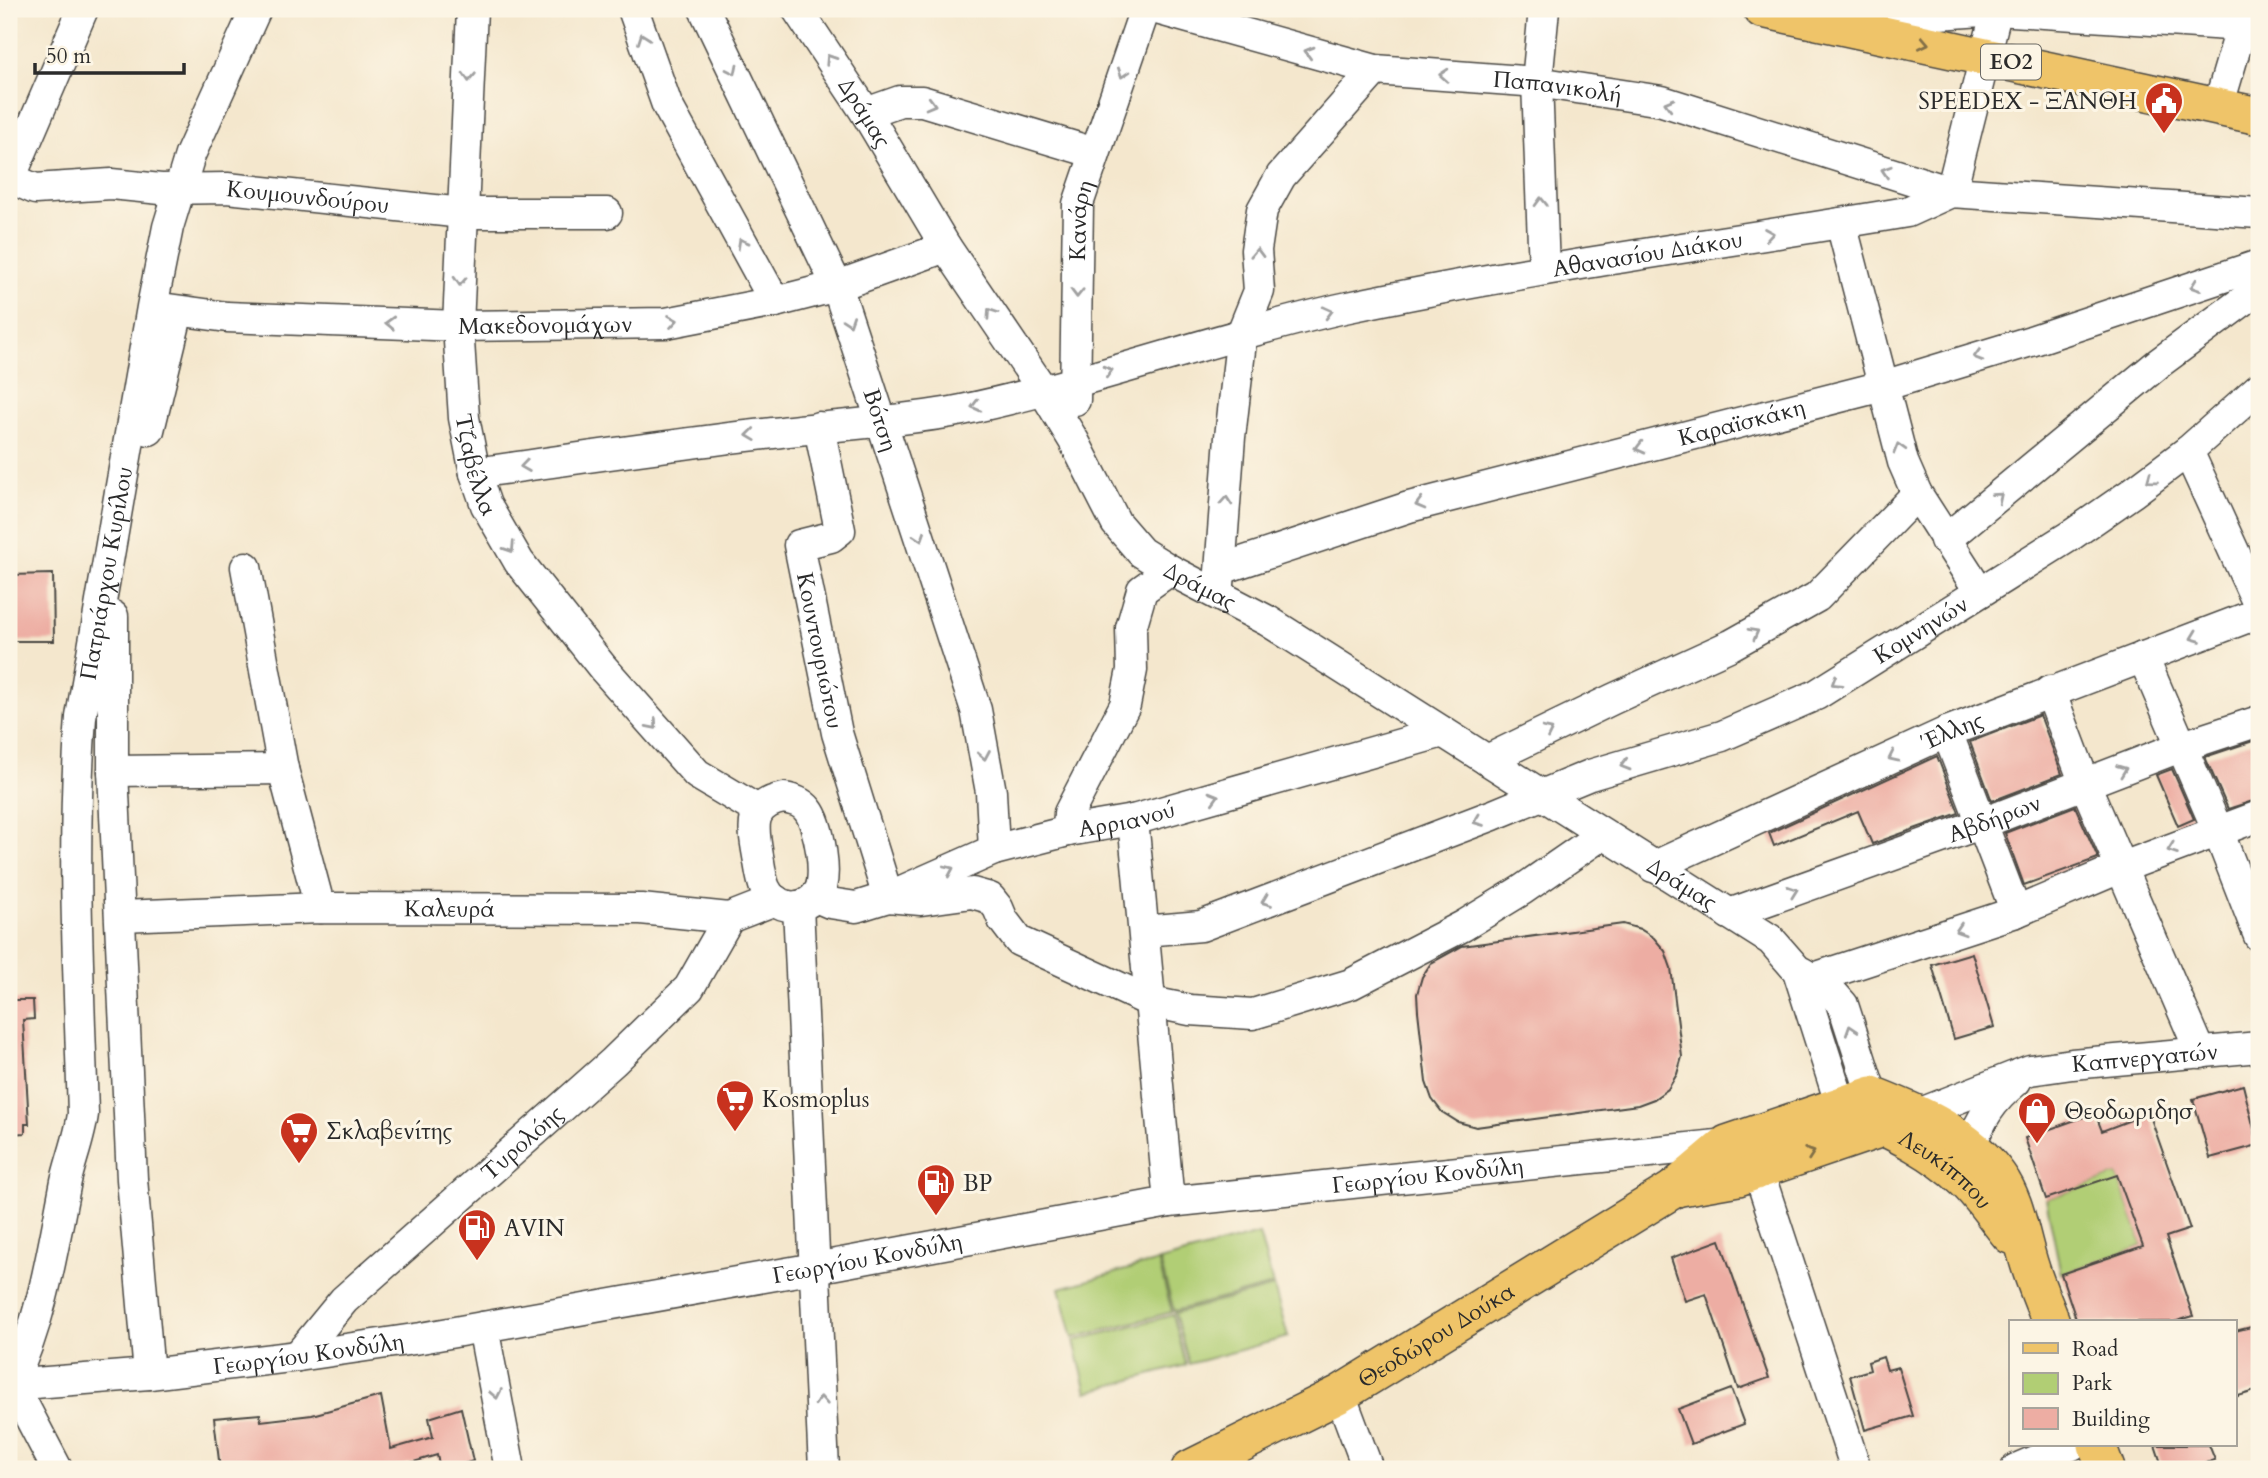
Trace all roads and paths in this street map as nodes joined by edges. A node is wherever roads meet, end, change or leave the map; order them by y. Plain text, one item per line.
1 (83, 9) edge
2 (472, 9) edge
3 (633, 9) edge
4 (704, 9) edge
5 (1145, 9) edge
6 (1157, 9) edge
7 (1544, 9) edge
8 (1762, 9) edge
9 (1997, 9) edge
10 (798, 10) edge
11 (245, 14) edge
12 (2250, 20) edge
13 (1827, 22) junction
14 (1986, 57) junction
15 (1375, 70) junction
16 (1537, 82) junction
17 (2218, 107) junction
18 (866, 113) junction
19 (2259, 116) edge
20 (1095, 153) junction
21 (9, 180) edge
22 (170, 188) junction
23 (1951, 192) junction
24 (463, 213) junction
25 (607, 213) dead end
26 (2259, 213) edge
27 (1841, 223) junction
28 (946, 247) junction
29 (2259, 265) edge
30 (1544, 270) junction
31 (837, 286) junction
32 (2259, 289) edge
33 (775, 302) junction
34 (155, 307) junction
35 (458, 326) junction
36 (1242, 333) junction
37 (1075, 381) junction
38 (1883, 386) junction
39 (2259, 388) edge
40 (1043, 390) junction
41 (882, 420) junction
42 (819, 427) junction
43 (1074, 441) junction
44 (2188, 451) junction
45 (475, 473) junction
46 (1917, 494) junction
47 (1128, 538) junction
48 (1945, 540) junction
49 (246, 567) dead end
50 (1170, 570) junction
51 (1219, 582) junction
52 (1142, 590) junction
53 (1980, 592) junction
54 (2259, 606) edge
55 (2259, 613) edge
56 (2143, 657) junction
57 (2050, 691) junction
58 (2259, 721) edge
59 (1443, 732) junction
60 (1947, 732) junction
61 (2180, 747) junction
62 (1487, 760) junction
63 (282, 769) junction
64 (113, 771) junction
65 (2085, 784) junction
66 (1542, 795) junction
67 (759, 811) junction
68 (2259, 816) edge
69 (1133, 820) junction
70 (1983, 823) junction
71 (1068, 831) junction
72 (2218, 831) junction
73 (1603, 834) junction
74 (994, 850) junction
75 (1653, 867) junction
76 (2120, 868) junction
77 (888, 897) junction
78 (796, 901) junction
79 (320, 908) junction
80 (2016, 912) junction
81 (1729, 914) junction
82 (121, 916) junction
83 (729, 918) junction
84 (2258, 928) edge
85 (1144, 931) junction
86 (1806, 974) junction
87 (1151, 1003) junction
88 (2259, 1047) edge
89 (2201, 1053) junction
90 (2030, 1070) junction
91 (1879, 1110) junction
92 (1727, 1144) junction
93 (1969, 1148) junction
94 (1758, 1171) junction
95 (1674, 1189) junction
96 (1170, 1202) junction
97 (2027, 1258) junction
98 (815, 1268) junction
99 (2050, 1320) edge
100 (483, 1327) junction
101 (299, 1356) junction
102 (149, 1374) junction
103 (10, 1384) edge
104 (1340, 1394) junction
105 (2070, 1446) edge
106 (2097, 1446) edge
107 (57, 1469) edge
108 (510, 1469) edge
109 (824, 1469) edge
110 (1192, 1469) edge
111 (1368, 1469) edge
112 (1856, 1469) edge
113 (2016, 1469) edge
114 (2106, 1469) edge

1 - 21 street
2 -> 24 street, Τζαβέλλα
33 -> 3 street
4 -> 31 street, Βότση
5 -> 20 street, Κανάρη
15 -> 6 street, Παπανικολή
7 - 16 street
8 - 13 main road, ΕΟ2
9 - 12 street
9 - 13 street
9 - 14 street
18 -> 10 street, Δράμας
11 - 22 street, Πατριάρχου Κυρίλου
12 - 17 street
13 -> 14 main road, ΕΟ2
14 - 17 main road, ΕΟ2
14 - 23 street
16 -> 15 street, Παπανικολή
36 -> 15 street
23 -> 16 street, Παπανικολή
30 -> 16 street
17 - 19 main road, ΕΟ2
18 -> 20 street
18 - 28 street, Δράμας
20 -> 37 street, Κανάρη
21 - 22 street, Κουμουνδούρου
22 - 24 street, Κουμουνδούρου
22 - 34 street, Πατριάρχου Κυρίλου
23 - 26 street, Αθανασίου Διάκου
23 - 27 street, Αθανασίου Διάκου
24 - 25 street, Κουμουνδούρου
24 -> 35 street, Τζαβέλλα
30 -> 27 street, Αθανασίου Διάκου
27 - 38 street
28 - 31 street, Μακεδονομάχων
40 -> 28 street, Δράμας
29 -> 38 street, Καραϊσκάκη
36 -> 30 street, Αθανασίου Διάκου
31 - 33 street, Μακεδονομάχων
31 -> 41 street, Βότση
48 -> 32 street
35 -> 33 street, Μακεδονομάχων
35 -> 34 street, Μακεδονομάχων
34 - 64 street
34 - 103 street, Πατριάρχου Κυρίλου
35 - 45 street, Τζαβέλλα
37 -> 36 street, Αθανασίου Διάκου
51 -> 36 street
37 - 40 street, Αθανασίου Διάκου
37 - 43 street, Κανάρη
46 -> 38 street
38 -> 51 street, Καραϊσκάκη
39 - 44 street, Κομνηνών
40 -> 41 street
40 - 43 street, Δράμας
41 - 42 street
41 -> 74 street, Βότση
42 -> 45 street
42 - 77 street, Κουντουριώτου
43 - 47 street, Δράμας
44 -> 53 street, Κομνηνών
44 - 54 street
45 -> 67 street, Τζαβέλλα
46 - 48 street
62 -> 46 street
47 - 50 street, Δράμας
47 - 52 street
48 - 53 street
49 - 63 street
50 - 51 street, Δράμας
50 - 52 street
51 - 59 street, Δράμας
52 - 71 street
53 -> 66 street, Κομνηνών
55 -> 56 street, Έλλης
56 - 57 street, Έλλης
56 - 61 street
57 - 60 street, Έλλης
57 - 65 street
58 - 61 street, Αβδήρων
59 - 62 street, Δράμας
69 -> 59 street, Αρριανού
60 - 70 street
60 -> 75 street, Έλλης
65 -> 61 street, Αβδήρων
61 - 72 street
62 - 66 street, Δράμας
63 - 64 street
63 - 79 street
64 - 82 street
65 - 70 street, Αβδήρων
65 - 76 street
66 - 73 street, Δράμας
66 -> 85 street, Κομνηνών
67 - 78 street
67 - 78 street
68 - 72 street
69 - 71 street, Αρριανού
69 - 85 street
70 - 80 street
81 -> 70 street, Αβδήρων
71 - 74 street, Αρριανού
72 -> 76 street
72 - 84 street
73 - 75 street, Δράμας
73 - 87 street
77 -> 74 street, Αρριανού
75 - 81 street, Δράμας
76 - 80 street
76 - 89 street
77 - 78 street, Αρριανού
77 - 87 street
78 - 83 street, Καλευρά
78 - 98 street
79 - 82 street, Καλευρά
79 - 83 street, Καλευρά
80 -> 86 street
81 - 86 street, Δράμας
82 - 102 street
83 - 101 street, Τυρολόης
85 - 87 street
86 - 91 street, Δράμας
87 - 96 street
88 - 89 street, Καπνεργατών
89 - 90 street, Καπνεργατών
90 - 91 street, Καπνεργατών
90 - 93 street
91 - 92 main road, Θεοδώρου Δούκα
91 - 93 main road, Λευκίππου
94 -> 91 main road, Θεοδώρου Δούκα
91 - 97 main road, Λευκίππου
92 - 95 main road, Θεοδώρου Δούκα
92 - 96 street, Γεωργίου Κονδύλη
93 - 97 main road, Λευκίππου
94 - 95 main road, Θεοδώρου Δούκα
94 - 112 street
95 - 104 main road, Θεοδώρου Δούκα
96 - 98 street, Γεωργίου Κονδύλη
97 - 99 main road, Λευκίππου
98 - 100 street, Γεωργίου Κονδύλη
109 -> 98 street
100 - 101 street, Γεωργίου Κονδύλη
100 -> 108 street
101 - 102 street, Γεωργίου Κονδύλη
102 - 103 street, Γεωργίου Κονδύλη
103 - 107 street
104 - 110 main road, Θεοδώρου Δούκα
104 - 111 street
105 - 113 street
106 - 114 main road

